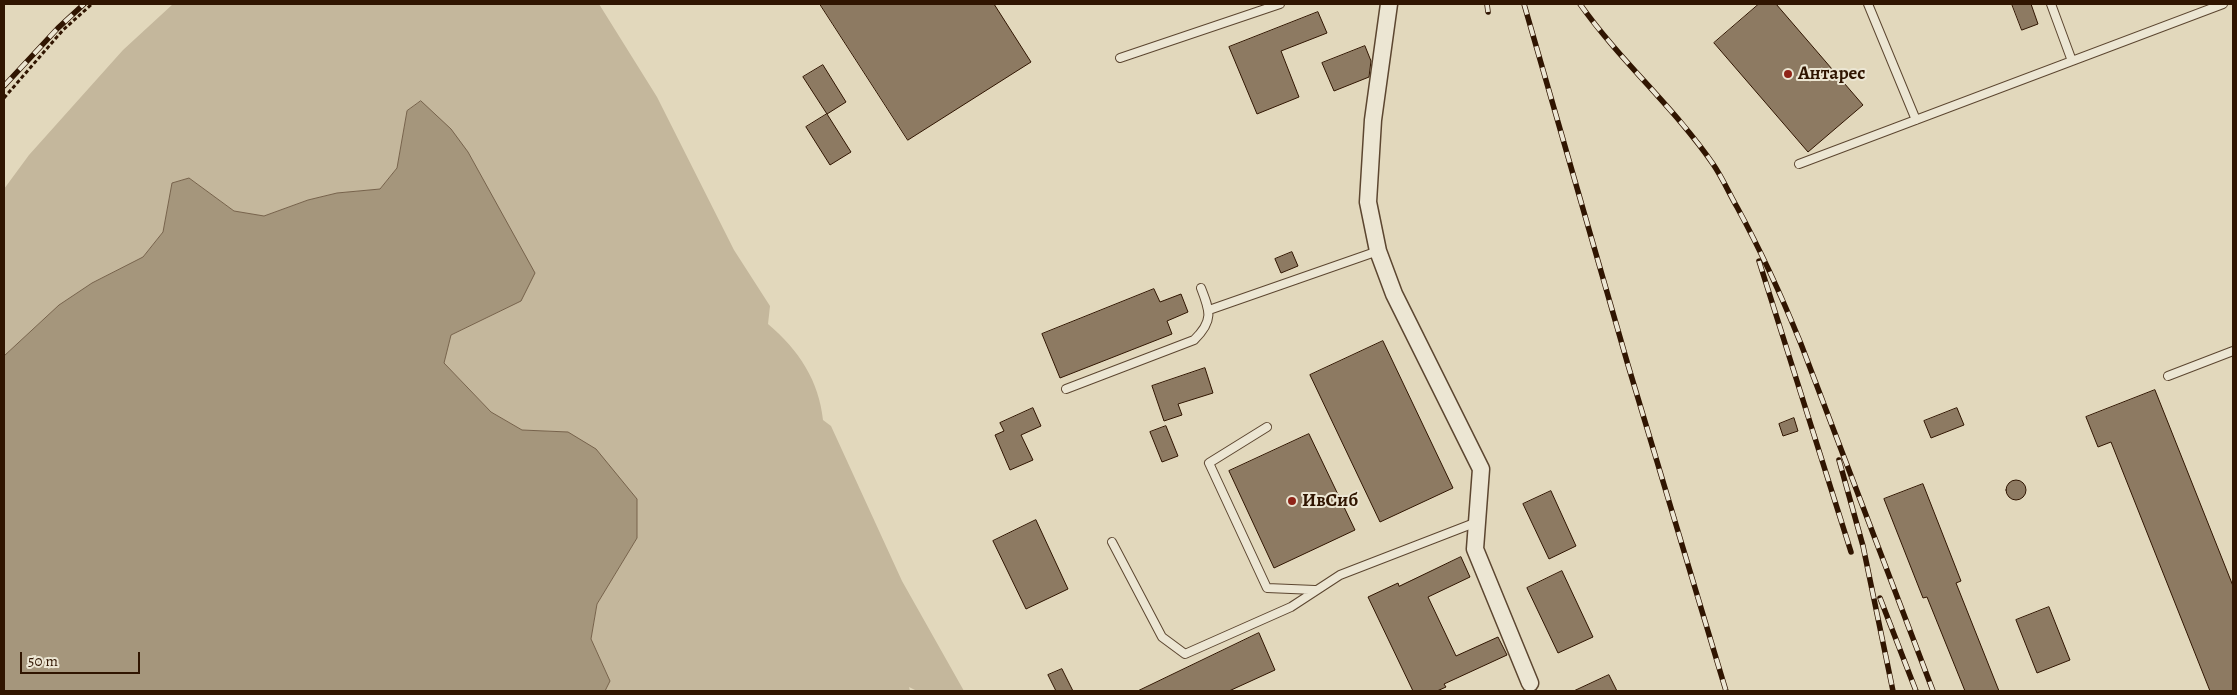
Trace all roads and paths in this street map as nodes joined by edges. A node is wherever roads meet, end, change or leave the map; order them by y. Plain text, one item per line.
1 (92, 4) edge
2 (1280, 4) edge
3 (1389, 4) edge
4 (1868, 4) edge
5 (2051, 4) edge
6 (2223, 4) edge
7 (1120, 58) dead end
8 (2072, 61) junction
9 (4, 98) edge
10 (1916, 120) junction
11 (1799, 164) dead end
12 (1378, 251) junction
13 (1201, 288) dead end
14 (1209, 310) junction
15 (2233, 351) edge
16 (2168, 376) dead end
17 (1066, 389) dead end
18 (1267, 427) dead end
19 (1477, 522) junction
20 (1112, 542) dead end
21 (1315, 590) junction
22 (1532, 687) edge

1 - 9 path
2 - 7 lane
3 - 12 street
4 - 10 lane
5 - 8 lane
6 - 8 lane
8 - 10 lane
10 - 11 lane
12 - 14 lane
12 - 19 street
13 - 14 lane
14 - 17 lane
15 - 16 lane
18 - 21 lane
19 - 21 lane
19 - 22 street
20 - 21 lane

